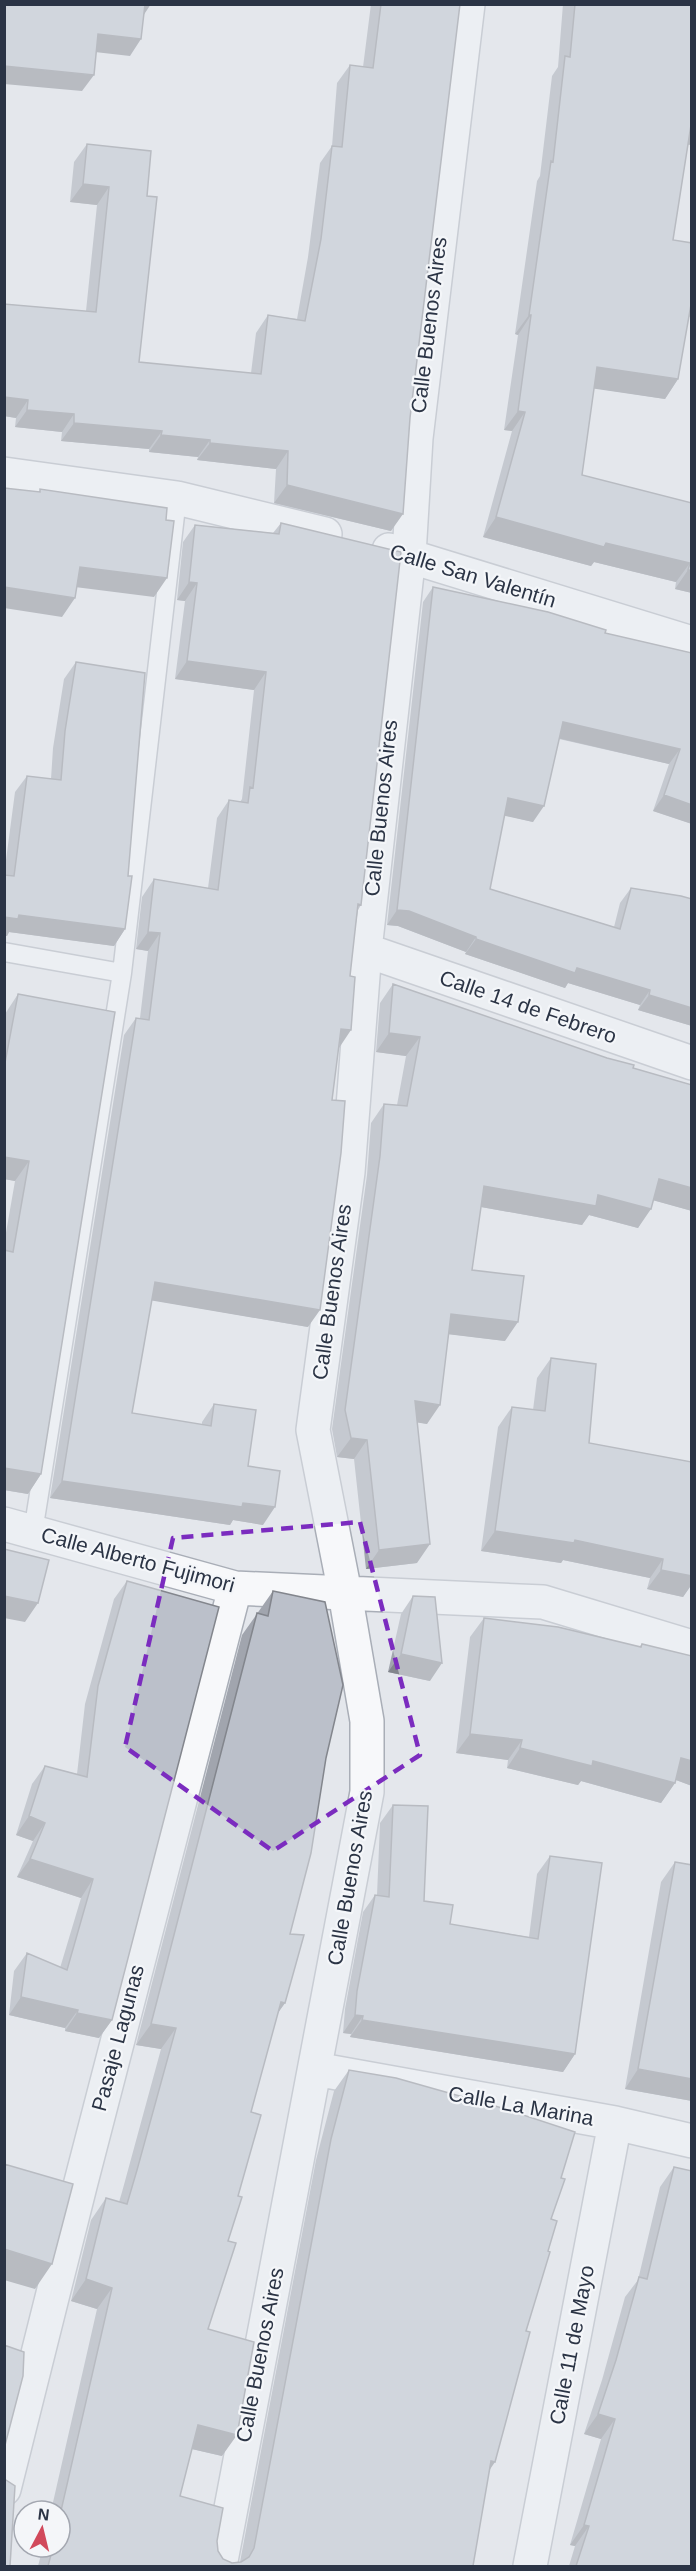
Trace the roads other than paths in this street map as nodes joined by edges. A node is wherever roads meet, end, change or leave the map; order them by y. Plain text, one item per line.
1 (468, 4) edge
2 (4, 474) edge
3 (177, 498) junction
4 (409, 555) junction
5 (692, 643) edge
6 (365, 950) junction
7 (4, 952) edge
8 (122, 973) junction
9 (692, 1063) edge
10 (19, 1528) edge
11 (235, 1588) junction
12 (345, 1593) junction
13 (692, 1647) edge
14 (315, 2069) junction
15 (615, 2123) junction
16 (692, 2141) edge
17 (48, 2177) edge
18 (80, 2186) junction
19 (4, 2489) edge
20 (220, 2566) edge
21 (530, 2566) edge

1 - 4 street, Calle Buenos Aires
2 - 3 street, Calle San Valentín
3 - 4 street, Calle San Valentín
3 - 8 lane
4 - 5 street, Calle San Valentín
4 - 6 street, Calle Buenos Aires
6 - 9 street, Calle 14 de Febrero
6 - 12 street, Calle Buenos Aires
7 - 8 lane
8 - 10 lane
10 - 11 street, Calle Alberto Fujimori
11 - 12 street, Calle Alberto Fujimori
11 - 18 street, Pasaje Lagunas
12 - 13 street, Calle Alberto Fujimori
12 - 14 street, Calle Buenos Aires
14 - 15 street, Calle La Marina
14 - 20 street, Calle Buenos Aires
15 - 16 street, Calle La Marina
15 - 21 street, Calle 11 de Mayo
17 - 18 street
18 - 19 street, Pasaje Lagunas

